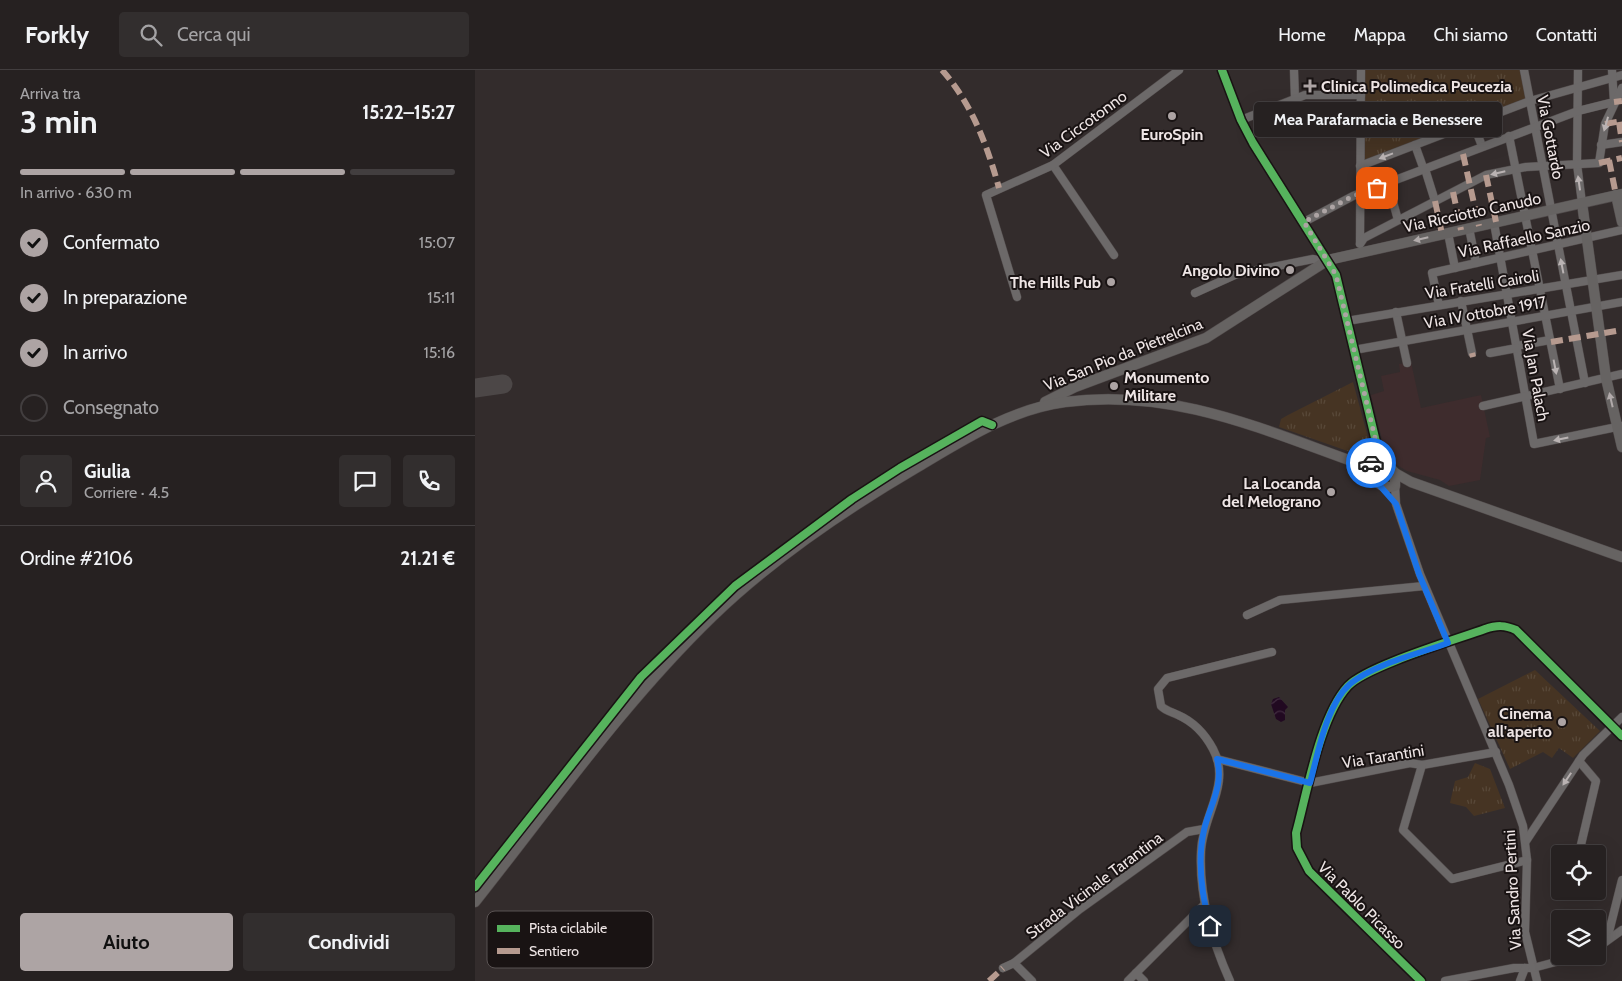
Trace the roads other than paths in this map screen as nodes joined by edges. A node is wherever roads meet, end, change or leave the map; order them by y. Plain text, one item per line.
1 (1179, 70) edge
2 (1222, 70) edge
3 (1293, 70) edge
4 (1361, 70) edge
5 (1525, 70) edge
6 (1578, 70) edge
7 (1613, 74) edge
8 (1622, 75) edge
9 (1578, 87) junction
10 (1622, 88) edge
11 (1361, 95) junction
12 (1295, 99) junction
13 (1530, 101) junction
14 (1614, 102) junction
15 (1578, 110) junction
16 (1241, 120) junction
17 (1473, 123) junction
18 (1535, 128) junction
19 (1509, 136) junction
20 (1622, 142) edge
21 (1415, 145) junction
22 (1601, 145) junction
23 (1482, 146) junction
24 (1577, 164) junction
25 (1053, 165) junction
26 (1360, 166) junction
27 (1543, 166) junction
28 (1516, 168) junction
29 (1424, 169) junction
30 (1388, 184) junction
31 (1360, 194) junction
32 (1619, 195) edge
33 (1435, 201) junction
34 (1582, 203) junction
35 (1551, 210) junction
36 (1526, 216) junction
37 (1398, 220) junction
38 (1304, 222) junction
39 (1622, 222) edge
40 (1494, 223) junction
41 (1469, 228) junction
42 (1622, 230) edge
43 (1448, 233) junction
44 (1587, 239) junction
45 (1558, 245) junction
46 (1361, 248) junction
47 (1533, 251) junction
48 (1114, 254) dead end
49 (1501, 258) junction
50 (1326, 261) junction
51 (1476, 263) junction
52 (1455, 268) junction
53 (1622, 275) edge
54 (1593, 280) junction
55 (1566, 284) junction
56 (1540, 288) junction
57 (1195, 293) dead end
58 (1507, 294) junction
59 (1017, 297) dead end
60 (1461, 301) junction
61 (1622, 302) edge
62 (1439, 305) junction
63 (1597, 307) junction
64 (1571, 311) junction
65 (1396, 312) junction
66 (1546, 316) junction
67 (1347, 321) junction
68 (1512, 322) junction
69 (1467, 329) junction
70 (1550, 340) junction
71 (1403, 341) junction
72 (1517, 347) junction
73 (1354, 350) junction
74 (1472, 353) dead end
75 (1490, 353) dead end
76 (1407, 363) dead end
77 (1622, 374) edge
78 (1606, 378) junction
79 (1585, 383) junction
80 (1560, 389) junction
81 (1525, 396) junction
82 (1483, 406) dead end
83 (1030, 408) junction
84 (992, 425) junction
85 (1620, 426) edge
86 (1377, 446) junction
87 (1622, 447) edge
88 (1384, 462) junction
89 (1366, 463) junction
90 (1396, 480) junction
91 (1383, 486) junction
92 (1396, 504) junction
93 (1622, 556) edge
94 (1425, 586) junction
95 (1247, 614) dead end
96 (1448, 643) junction
97 (1272, 652) dead end
98 (1622, 717) edge
99 (1612, 726) junction
100 (1622, 736) edge
101 (1496, 752) junction
102 (1217, 759) junction
103 (1579, 761) junction
104 (1421, 765) junction
105 (1310, 783) junction
106 (1204, 829) junction
107 (1526, 841) junction
108 (1581, 845) edge
109 (1527, 860) junction
110 (1622, 880) edge
111 (475, 887) edge
112 (475, 902) edge
113 (1205, 905) junction
114 (1622, 930) edge
115 (1607, 940) joint
116 (1014, 963) junction
117 (1551, 963) edge
118 (1003, 968) dead end
119 (1529, 968) junction
120 (1135, 973) junction
121 (1032, 981) edge
122 (1128, 981) edge
123 (1143, 981) edge
124 (1230, 981) edge
125 (1421, 981) edge
126 (1445, 981) edge
127 (1520, 981) edge
128 (1537, 981) edge

1 - 25 street, Via Ciccotonno
2 - 16 street
3 - 12 street
4 - 11 street
5 - 13 street, Via Gottardo
6 - 9 street
7 - 8 street
7 - 9 street
7 - 14 street
9 - 13 street
9 - 15 street
10 - 14 street
11 - 12 street
11 - 26 street
12 - 16 street
13 - 17 street
13 - 18 street, Via Gottardo
14 - 15 street
14 -> 22 street
15 - 18 street
15 - 24 street
16 - 38 street
17 - 21 street
17 - 23 street
18 - 19 street
18 - 27 street, Via Gottardo
19 - 23 street
19 - 28 street
20 - 22 street
21 -> 26 street
21 - 29 street
22 - 24 street
23 - 29 street
24 - 27 street
34 -> 24 street
25 - 48 street
25 - 59 street, Via Ciccotonno
26 - 31 street
27 - 28 street
27 - 35 street, Via Gottardo
28 -> 33 street
28 - 36 street
29 - 30 street
29 - 33 street
30 - 31 street
30 - 37 street
31 - 38 street
31 - 46 street
32 - 34 main road, Via Ricciotto Canudo
32 - 39 main road
33 - 37 street
34 - 35 main road, Via Ricciotto Canudo
34 - 44 main road
35 - 36 main road, Via Ricciotto Canudo
35 - 45 street, Via Gottardo
36 - 40 main road, Via Ricciotto Canudo
36 - 47 street
37 - 46 street
38 - 50 street
40 - 41 main road, Via Ricciotto Canudo
40 - 49 street, Via Jan Palach
41 - 43 main road, Via Ricciotto Canudo
41 - 51 street
42 - 44 street, Via Raffaello Sanzio
43 -> 46 main road, Via Ricciotto Canudo
43 - 52 street
44 - 45 street, Via Raffaello Sanzio
44 - 54 main road
45 - 47 street, Via Raffaello Sanzio
55 -> 45 street, Via Gottardo
46 - 50 main road, Via Ricciotto Canudo
47 - 49 street, Via Raffaello Sanzio
47 - 56 street
49 - 51 street, Via Raffaello Sanzio
49 - 58 street, Via Jan Palach
50 - 57 street
50 - 67 street
50 - 83 main road, Via San Pio da Pietrelcina
51 - 52 street, Via Raffaello Sanzio
52 - 62 street, Via Raffaello Sanzio
53 - 54 street, Via Fratelli Cairoli
54 - 55 street, Via Fratelli Cairoli
54 - 63 main road
55 - 56 street, Via Fratelli Cairoli
55 - 64 street, Via Gottardo
56 - 58 street, Via Fratelli Cairoli
56 - 66 street
58 - 60 street, Via Fratelli Cairoli
58 - 68 street, Via Jan Palach
60 - 62 street, Via Fratelli Cairoli
60 - 69 street
61 - 63 street, Via IV ottobre 1917
62 - 65 street, Via Fratelli Cairoli
63 - 64 street, Via IV ottobre 1917
63 - 78 main road
64 - 66 street, Via IV ottobre 1917
64 - 79 street, Via Gottardo
65 - 67 street, Via Fratelli Cairoli
65 - 71 street
66 - 68 street, Via IV ottobre 1917
66 - 70 street
67 - 73 street
68 - 69 street, Via IV ottobre 1917
68 - 72 street, Via Jan Palach
69 - 71 street, Via IV ottobre 1917
69 - 74 street
70 - 72 street
70 -> 80 street
71 - 73 street, Via IV ottobre 1917
71 - 76 street
72 - 75 street
72 - 81 street, Via Jan Palach
73 - 86 street
77 - 78 street
78 - 79 street
85 -> 78 main road
79 - 80 street
80 - 81 street
81 - 82 street
85 -> 81 street, Via Jan Palach
83 - 84 main road, Via San Pio da Pietrelcina
83 - 89 main road
84 - 111 street
84 - 112 main road, Via San Pio da Pietrelcina
85 - 87 main road
86 - 88 street
86 - 89 street
88 - 89 main road
88 - 90 main road
89 - 91 main road
90 - 91 main road
90 - 92 street
90 - 93 main road
91 - 92 street
92 - 94 street, Via Sandro Pertini
94 - 95 street
94 - 96 street, Via Sandro Pertini
96 - 99 street, Via Pablo Picasso
96 - 101 street, Via Sandro Pertini
96 - 105 street, Via Pablo Picasso
97 - 102 street
98 - 99 street
99 - 100 street, Via Pablo Picasso
99 - 103 street
101 - 104 street, Via Tarantini
101 - 107 street, Via Sandro Pertini
102 - 105 street, Via Tarantini
102 - 106 street
103 -> 107 street
103 - 108 street
104 - 105 street, Via Tarantini
104 - 109 street
105 - 125 street, Via Pablo Picasso
106 - 113 street
106 - 116 street, Strada Vicinale Tarantina
107 - 109 street, Via Sandro Pertini
109 - 119 street, Via Sandro Pertini
110 - 115 street
113 - 120 street
113 - 124 street
114 - 115 street
116 - 118 street, Strada Vicinale Tarantina
116 - 121 street
117 - 119 street
119 - 126 street
119 - 127 street
119 - 128 street, Via Sandro Pertini
120 - 122 street
120 - 123 street

